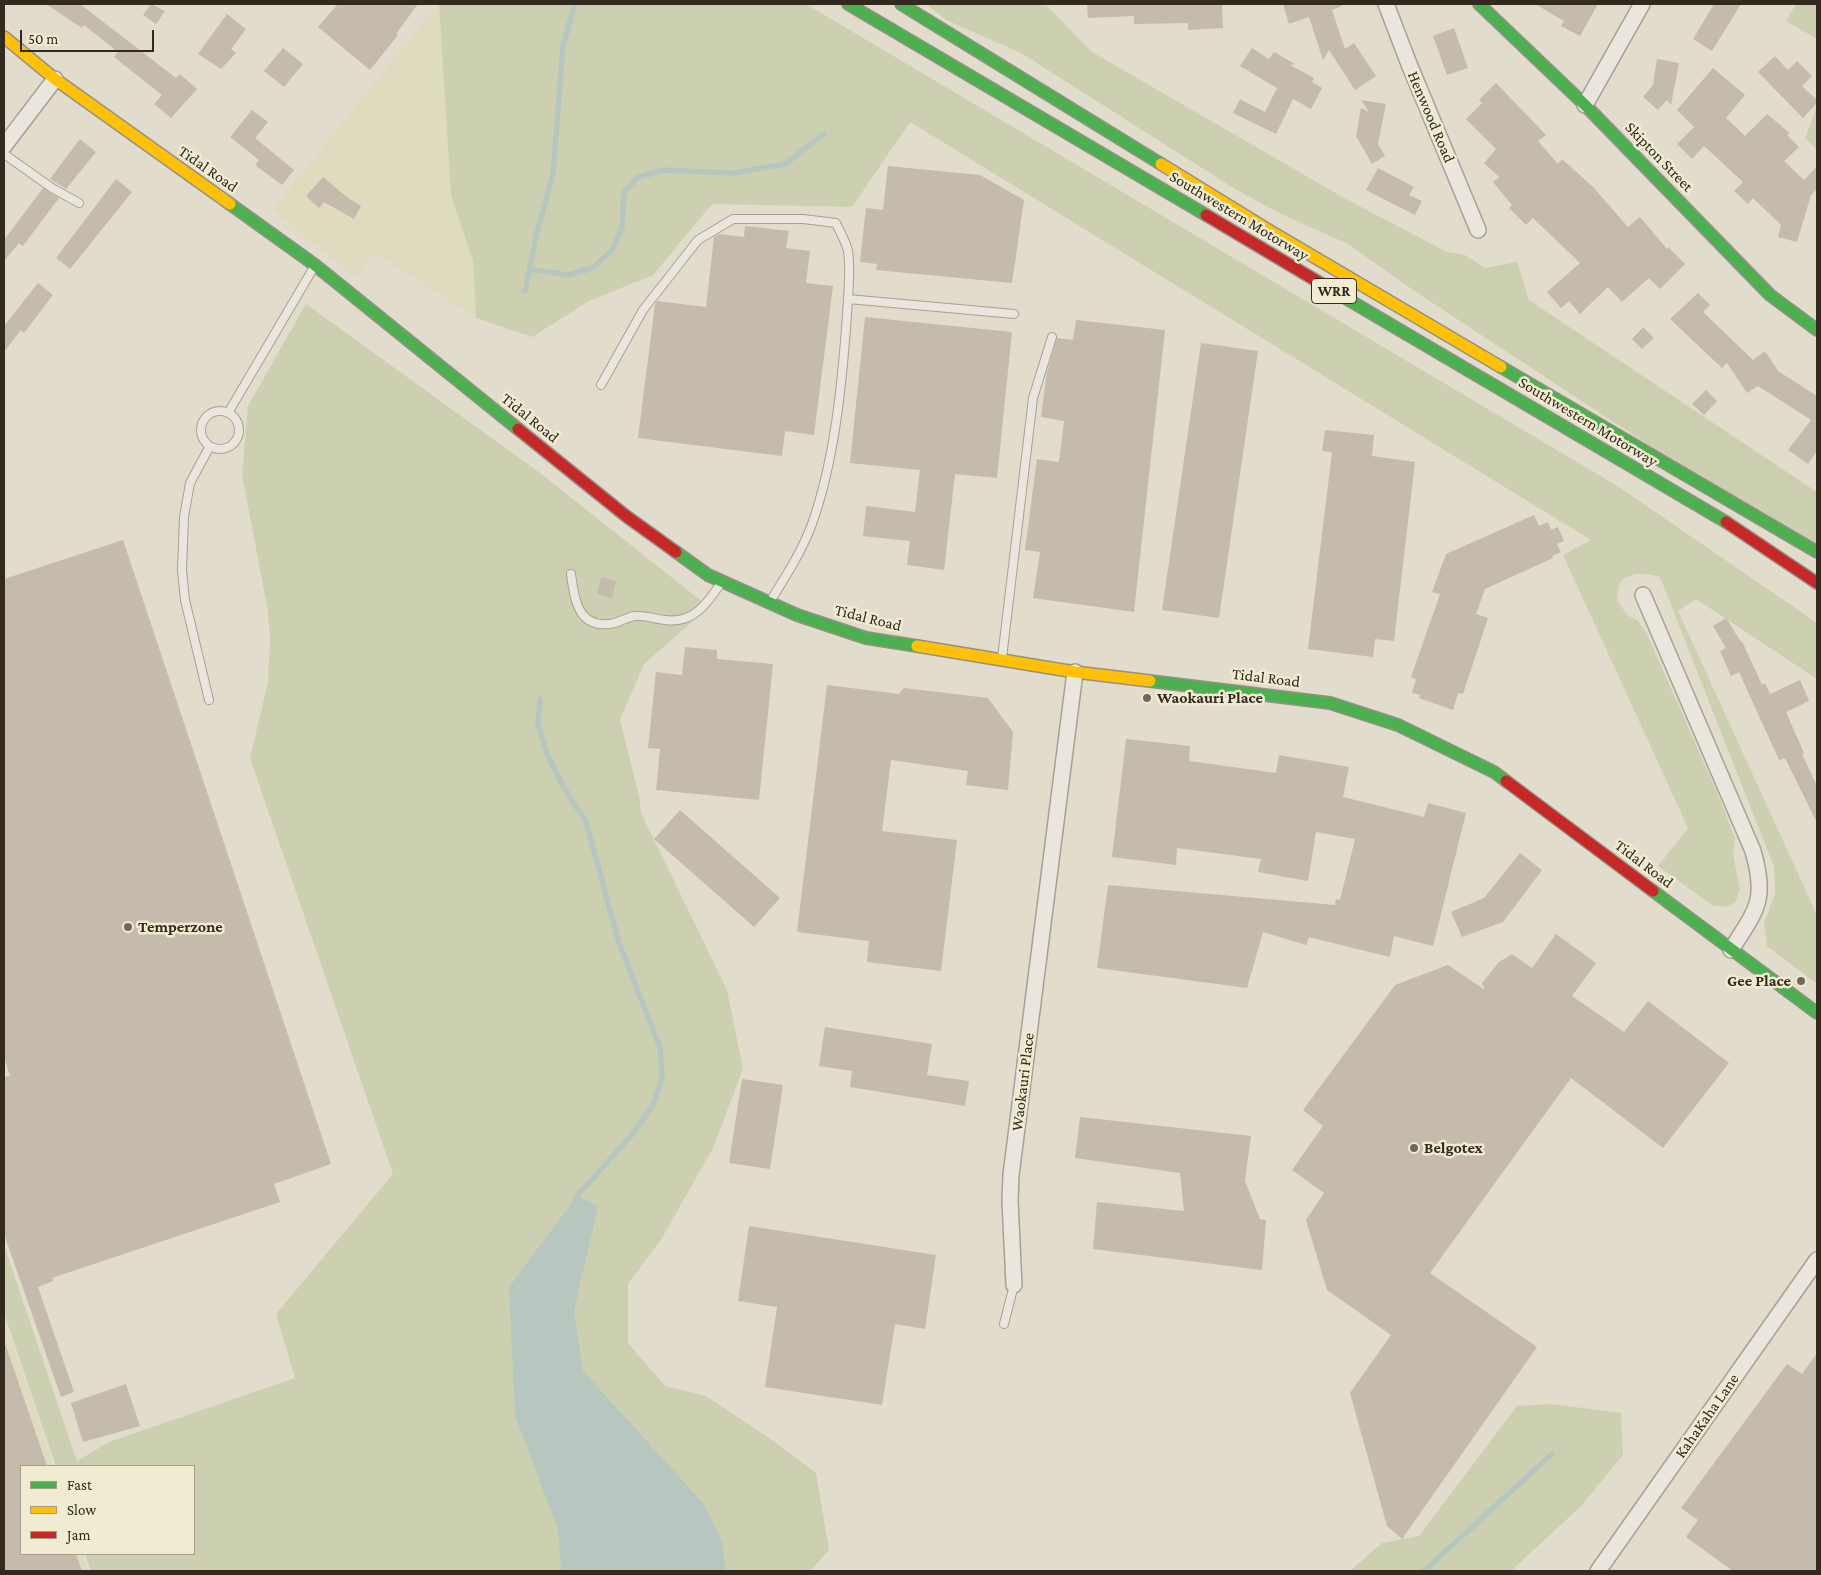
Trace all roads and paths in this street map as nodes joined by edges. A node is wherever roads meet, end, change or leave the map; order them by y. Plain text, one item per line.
1 (848, 4) edge
2 (901, 4) edge
3 (1386, 4) edge
4 (1479, 4) edge
5 (1642, 4) edge
6 (4, 37) edge
7 (56, 79) junction
8 (1585, 105) junction
9 (4, 146) edge
10 (4, 154) edge
11 (79, 203) dead end
12 (1478, 230) dead end
13 (315, 265) junction
14 (848, 300) junction
15 (1014, 314) dead end
16 (1817, 330) edge
17 (1052, 337) dead end
18 (601, 385) dead end
19 (228, 413) junction
20 (210, 446) junction
21 (1817, 552) edge
22 (571, 574) dead end
23 (722, 582) junction
24 (1817, 583) edge
25 (1643, 595) dead end
26 (769, 602) junction
27 (1002, 661) junction
28 (1075, 672) junction
29 (209, 700) dead end
30 (1731, 950) junction
31 (1817, 1013) edge
32 (1817, 1260) edge
33 (1014, 1285) joint
34 (1004, 1324) dead end
35 (1598, 1571) edge

1 - 24 main road, Southwestern Motorway / WRR
2 - 21 main road, Southwestern Motorway / WRR
3 - 12 street, Henwood Road
4 - 8 main road, Skipton Street
5 - 8 street
6 - 7 main road, Tidal Road
7 - 9 street
7 - 13 main road, Tidal Road
8 - 16 main road, Skipton Street
10 - 11 lane
13 - 19 lane
13 - 23 main road, Tidal Road
14 - 15 lane
14 - 18 lane
14 - 26 lane
17 - 27 lane
19 - 20 lane
19 - 20 lane
20 - 29 lane
22 - 23 lane
23 - 26 main road, Tidal Road
25 - 30 street
26 - 27 main road, Tidal Road
27 - 28 main road, Tidal Road
28 - 30 main road, Tidal Road
28 - 33 street, Waokauri Place
30 - 31 main road, Tidal Road
32 - 35 street, KahaKaha Lane
33 - 34 lane

